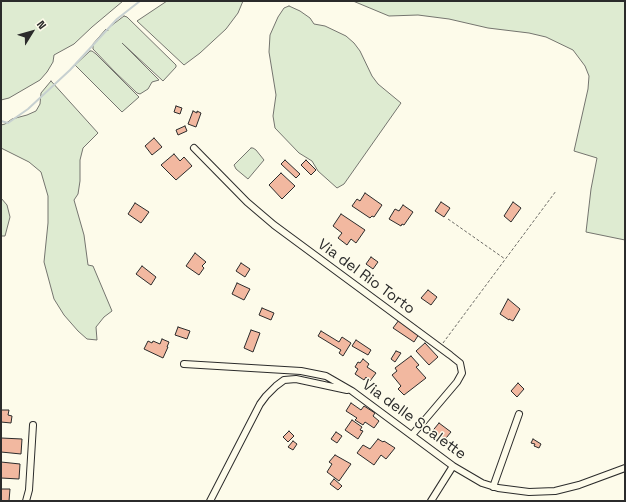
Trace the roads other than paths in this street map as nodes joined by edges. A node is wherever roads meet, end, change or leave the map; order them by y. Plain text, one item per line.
1 (194, 148) dead end
2 (184, 364) dead end
3 (352, 391) junction
4 (519, 414) dead end
5 (33, 425) dead end
6 (412, 435) junction
7 (453, 466) junction
8 (625, 468) edge
9 (493, 487) junction
10 (26, 501) edge
11 (210, 501) edge
12 (431, 501) edge

1 - 6 street, Via del Rio Torto
2 - 3 street, Via delle Scalette
3 - 6 street, Via delle Scalette
3 - 11 street
4 - 9 street
5 - 10 street
6 - 7 street, Via delle Scalette
7 - 9 street, Via delle Scalette
7 - 12 street
8 - 9 street, Via delle Scalette

